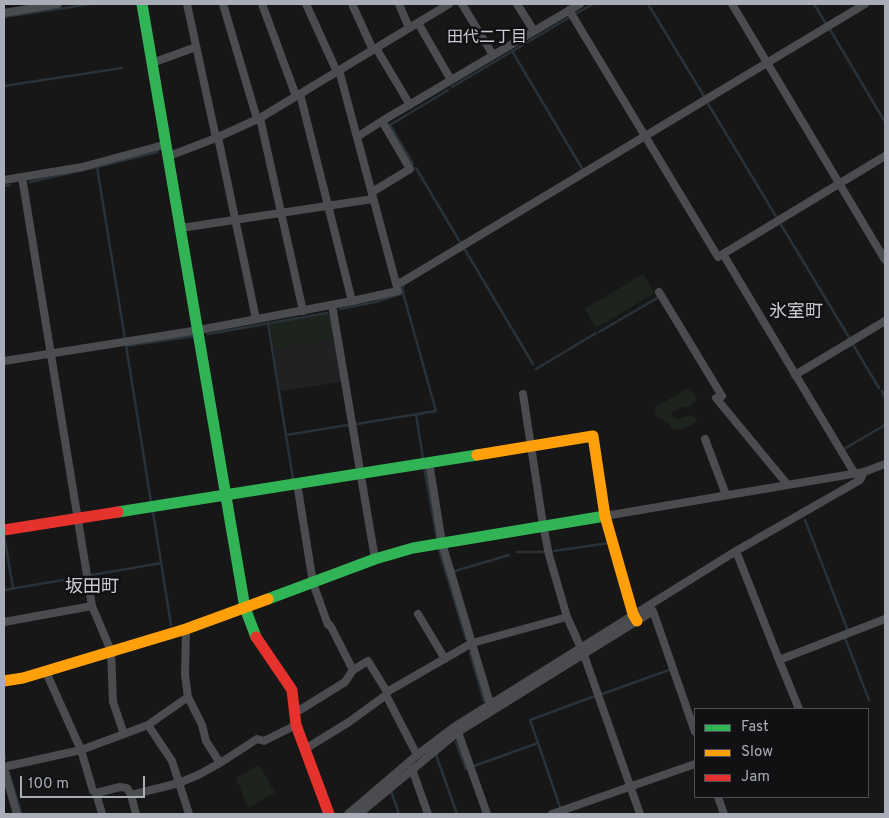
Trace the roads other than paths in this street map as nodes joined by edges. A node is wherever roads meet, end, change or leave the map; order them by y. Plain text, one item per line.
1 (58, 4) edge
2 (142, 4) edge
3 (186, 4) edge
4 (223, 4) edge
5 (262, 4) edge
6 (306, 4) edge
7 (352, 4) edge
8 (399, 4) edge
9 (446, 4) edge
10 (462, 4) edge
11 (517, 4) edge
12 (732, 4) edge
13 (865, 4) edge
14 (574, 6) edge
15 (4, 13) edge
16 (418, 22) junction
17 (409, 28) junction
18 (534, 31) junction
19 (196, 47) junction
20 (374, 49) junction
21 (493, 55) junction
22 (152, 63) junction
23 (767, 63) junction
24 (338, 71) junction
25 (451, 80) junction
26 (298, 95) junction
27 (410, 105) junction
28 (258, 119) junction
29 (382, 122) junction
30 (356, 136) junction
31 (646, 136) junction
32 (217, 137) junction
33 (166, 144) junction
34 (169, 156) junction
35 (885, 156) edge
36 (22, 177) junction
37 (4, 180) edge
38 (840, 184) junction
39 (372, 196) junction
40 (328, 206) junction
41 (281, 213) junction
42 (234, 220) junction
43 (181, 228) junction
44 (718, 257) dead end
45 (885, 260) edge
46 (396, 283) junction
47 (660, 292) dead end
48 (352, 302) junction
49 (332, 305) junction
50 (303, 311) junction
51 (256, 320) junction
52 (885, 321) edge
53 (199, 330) junction
54 (51, 354) junction
55 (4, 361) edge
56 (795, 375) junction
57 (523, 394) dead end
58 (704, 439) dead end
59 (530, 446) junction
60 (429, 462) junction
61 (885, 464) edge
62 (864, 472) junction
63 (360, 473) junction
64 (855, 474) junction
65 (297, 483) junction
66 (786, 484) junction
67 (226, 495) junction
68 (726, 495) junction
69 (605, 516) junction
70 (77, 518) junction
71 (543, 525) junction
72 (4, 530) edge
73 (442, 543) junction
74 (737, 552) junction
75 (375, 559) junction
76 (313, 583) junction
77 (92, 606) junction
78 (246, 608) junction
79 (418, 614) dead end
80 (567, 617) junction
81 (635, 617) junction
82 (885, 619) edge
83 (4, 622) edge
84 (186, 629) junction
85 (472, 643) junction
86 (111, 651) junction
87 (582, 651) junction
88 (445, 659) junction
89 (779, 660) junction
90 (353, 670) junction
91 (46, 672) junction
92 (4, 681) edge
93 (387, 694) junction
94 (188, 698) junction
95 (491, 708) junction
96 (798, 708) edge
97 (295, 710) junction
98 (148, 725) junction
99 (296, 725) junction
100 (694, 729) edge
101 (458, 732) junction
102 (124, 734) junction
103 (305, 749) junction
104 (81, 750) junction
105 (415, 762) junction
106 (220, 763) junction
107 (694, 764) edge
108 (4, 768) edge
109 (179, 783) junction
110 (630, 786) junction
111 (96, 793) junction
112 (131, 796) junction
113 (718, 798) edge
114 (367, 811) edge
115 (17, 814) edge
116 (102, 814) edge
117 (136, 814) edge
118 (189, 814) edge
119 (329, 814) edge
120 (348, 814) edge
121 (359, 814) edge
122 (428, 814) edge
123 (487, 814) edge
124 (552, 814) edge
125 (640, 814) edge
126 (724, 814) edge

1 - 15 street
2 - 22 street
3 - 19 street
4 - 28 street
5 - 26 street
6 - 24 street
7 - 20 street
8 - 17 street
9 - 16 street
10 - 21 street
11 - 18 street
12 - 23 street
13 - 23 street
14 - 18 street
14 - 31 street
16 - 17 street
16 - 25 street
17 - 20 street
18 - 21 street
19 - 22 street
19 - 32 street
20 - 24 street
20 - 27 street
21 - 25 street
22 - 33 street
23 - 31 street
23 - 38 street
24 - 26 street
24 - 30 street
25 - 27 street
26 - 28 street
26 - 40 street
27 - 29 street
28 - 32 street
28 - 41 street
29 - 30 street
29 - 39 street
30 - 39 street
31 - 44 street
31 - 46 street
32 - 34 street
32 - 42 street
33 - 34 street
33 - 36 street
34 - 43 street
35 - 38 street
36 - 37 street
36 - 54 street
38 - 45 street
38 - 56 street
39 - 40 street
39 - 46 street
40 - 41 street
40 - 48 street
41 - 42 street
41 - 50 street
42 - 43 street
42 - 51 street
43 - 53 street
46 - 48 street
47 - 66 street
48 - 49 street
49 - 50 street
49 - 63 street
50 - 51 street
51 - 53 street
52 - 56 street
53 - 54 street
53 - 67 street
54 - 55 street
54 - 70 street
56 - 64 street
57 - 59 street
58 - 68 street
59 - 60 street
59 - 69 street
59 - 71 street
60 - 63 street
60 - 73 street
61 - 62 street
62 - 64 street
62 - 74 street
63 - 65 street
63 - 75 street
64 - 66 street
65 - 67 street
65 - 76 street
66 - 68 street
67 - 70 street
67 - 78 street
68 - 69 street
69 - 71 street
69 - 81 street
70 - 72 street
70 - 77 street
71 - 73 street
71 - 80 street
73 - 75 street
73 - 85 street
74 - 81 street
74 - 89 street
75 - 76 street
76 - 78 street
76 - 90 street
77 - 83 street
77 - 86 street
78 - 84 street
78 - 97 street
79 - 88 street
80 - 85 street
80 - 87 street
81 - 87 street
81 - 100 street
82 - 89 street
84 - 86 street
84 - 94 street
85 - 88 street
85 - 95 street
86 - 91 street
86 - 102 street
87 - 95 street
87 - 110 street
88 - 93 street
89 - 96 street
90 - 93 street
90 - 97 street
91 - 92 street
91 - 104 street
93 - 103 street
93 - 105 street
94 - 98 street
94 - 106 street
95 - 101 street
95 - 105 street
97 - 99 street
98 - 102 street
98 - 109 street
99 - 103 street
99 - 106 street
101 - 105 street
101 - 123 street
102 - 104 street
103 - 119 street
104 - 108 street
104 - 111 street
105 - 114 street
105 - 120 street
105 - 122 street
106 - 109 street
107 - 110 street
108 - 115 street
109 - 112 street
109 - 118 street
110 - 124 street
110 - 125 street
111 - 112 street
111 - 116 street
112 - 117 street
113 - 126 street
114 - 121 street

